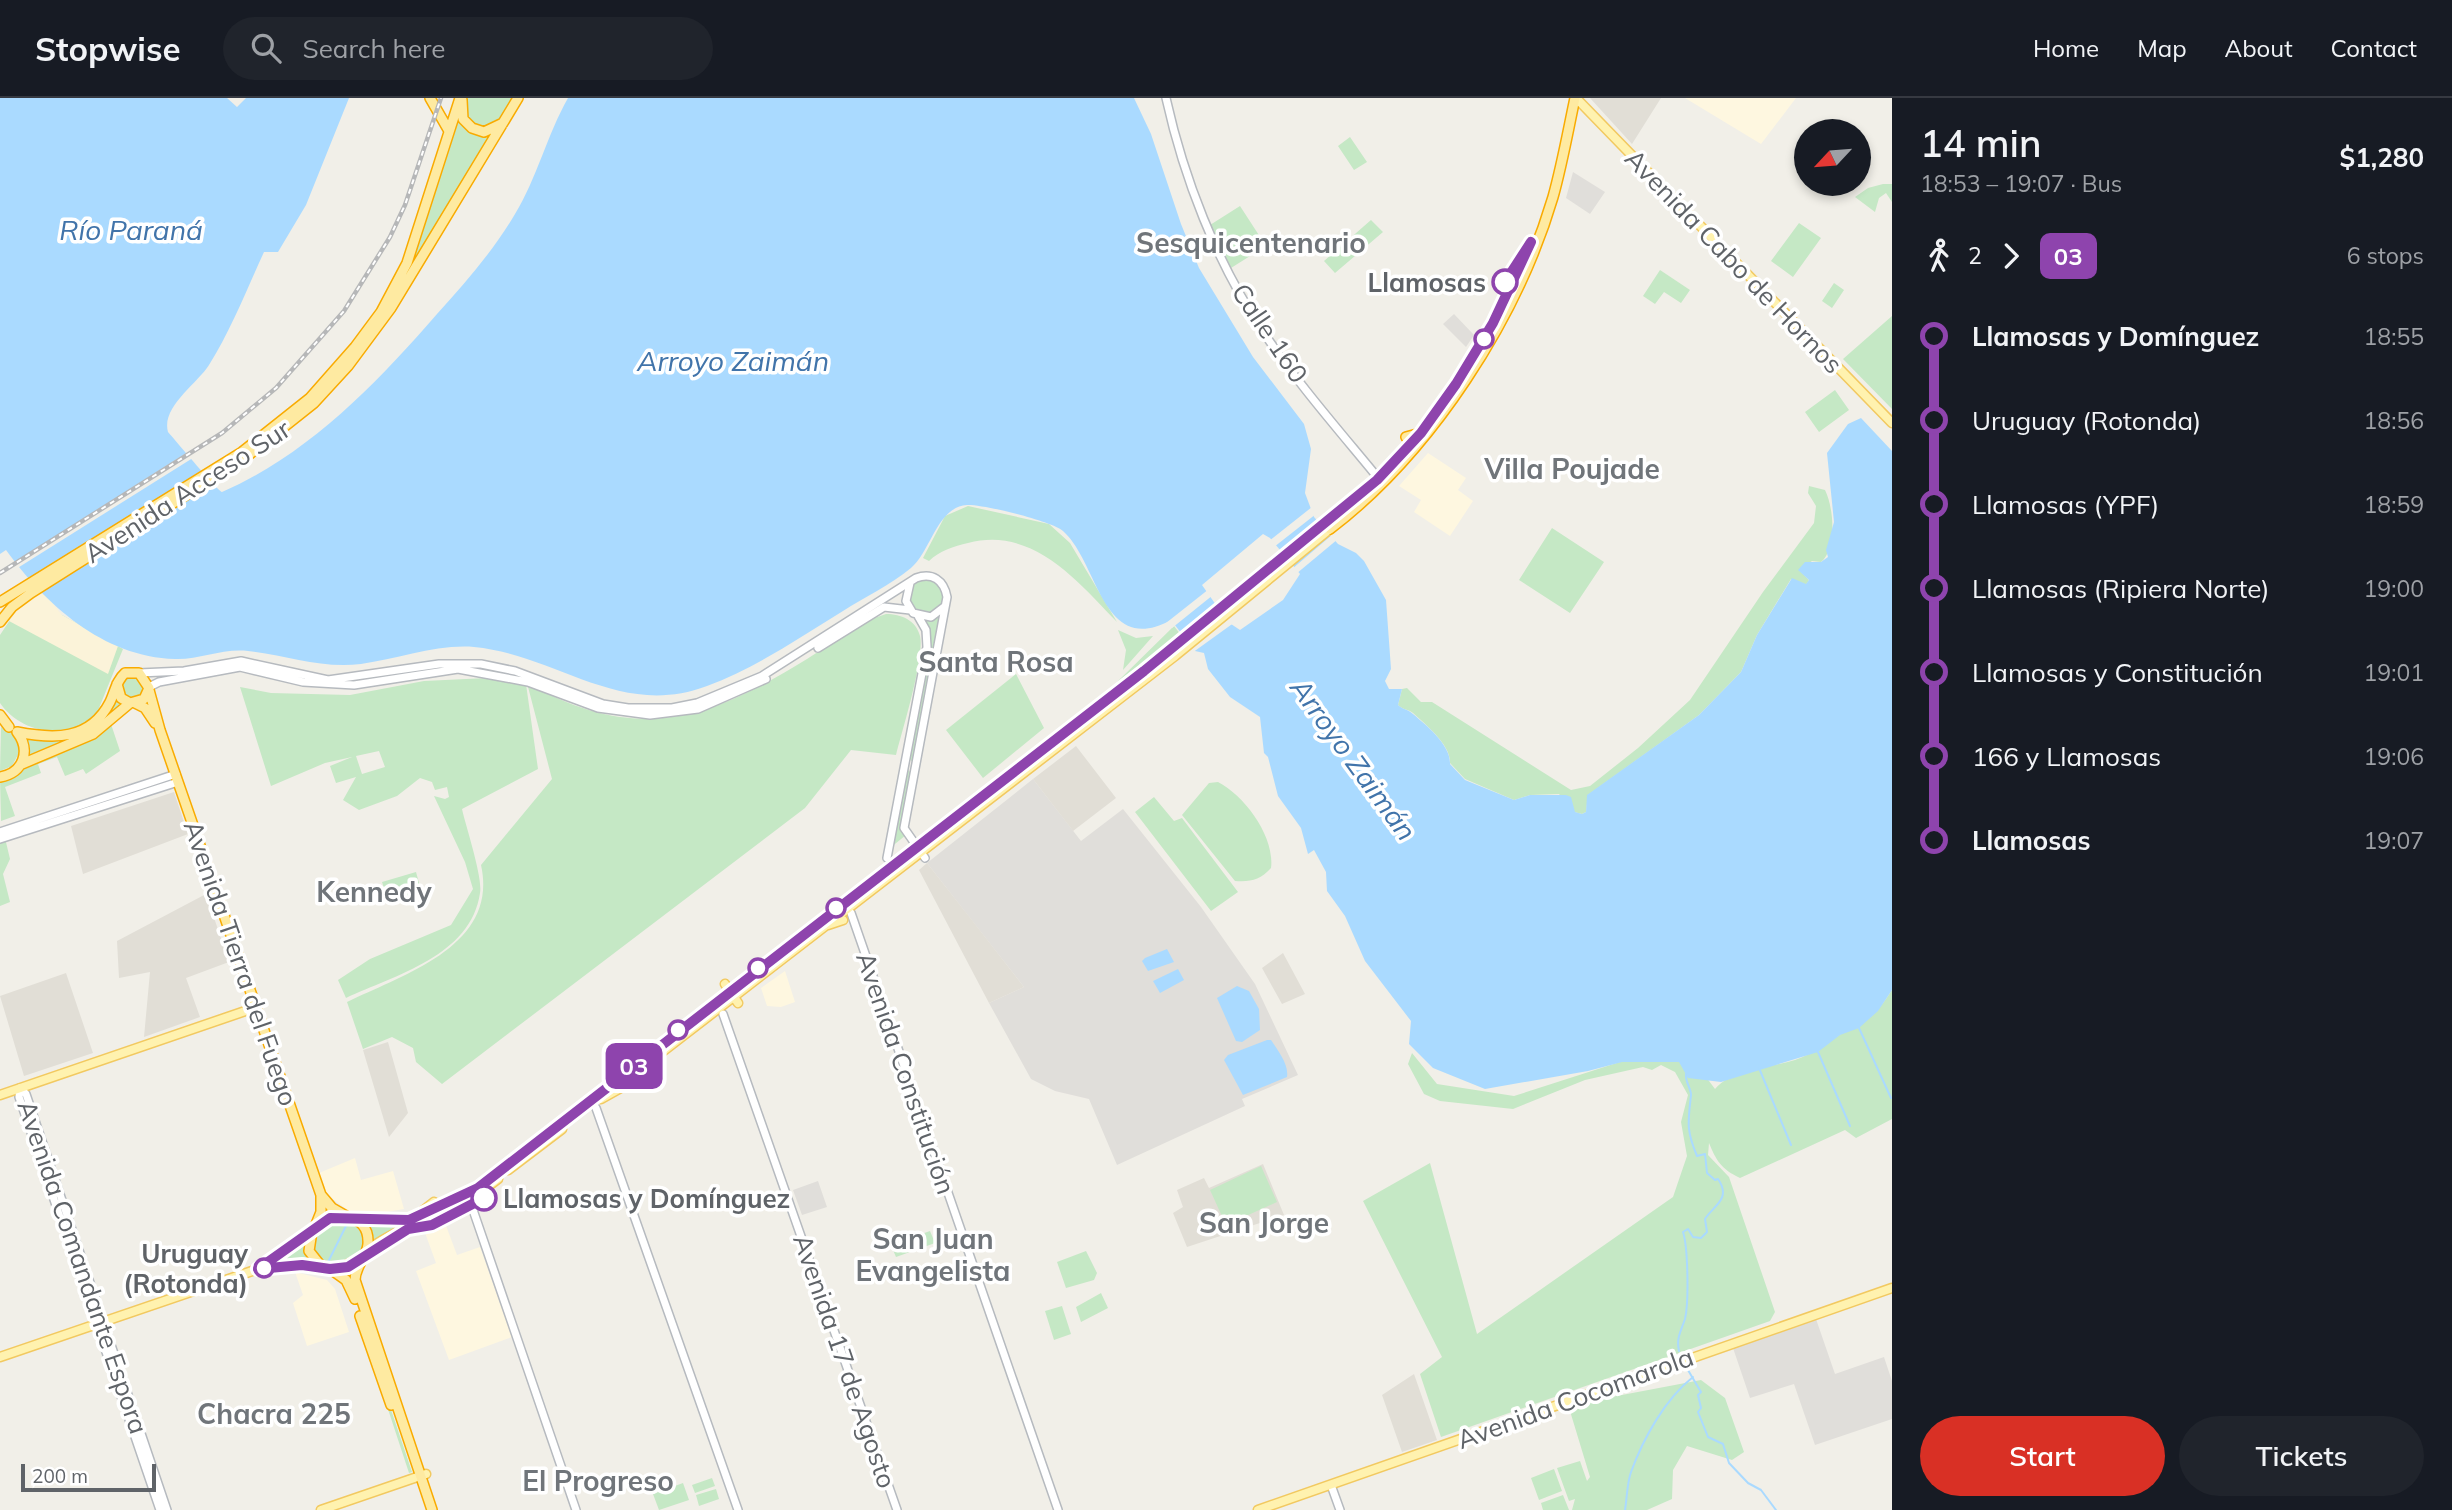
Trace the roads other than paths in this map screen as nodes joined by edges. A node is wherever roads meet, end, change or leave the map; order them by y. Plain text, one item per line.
1 (430, 98) edge
2 (525, 98) edge
3 (1166, 98) edge
4 (1574, 98) edge
5 (461, 103) edge
6 (518, 103) edge
7 (506, 121) junction
8 (449, 131) junction
9 (482, 160) junction
10 (1531, 242) junction
11 (1513, 267) dead end
12 (1448, 412) dead end
13 (1437, 417) junction
14 (1892, 423) edge
15 (1421, 433) junction
16 (1406, 437) dead end
17 (1410, 453) junction
18 (1407, 464) dead end
19 (1374, 473) dead end
20 (211, 475) junction
21 (1350, 493) dead end
22 (1341, 510) junction
23 (1363, 510) dead end
24 (1340, 522) junction
25 (1328, 526) junction
26 (911, 583) junction
27 (29, 590) junction
28 (0, 602) edge
29 (945, 605) junction
30 (910, 610) junction
31 (918, 616) junction
32 (0, 622) edge
33 (1184, 642) junction
34 (139, 673) junction
35 (117, 684) junction
36 (149, 688) junction
37 (132, 703) junction
38 (0, 715) edge
39 (9, 728) edge
40 (160, 730) junction
41 (1068, 731) junction
42 (22, 764) junction
43 (0, 778) edge
44 (177, 778) junction
45 (0, 832) edge
46 (0, 839) edge
47 (918, 849) junction
48 (887, 858) dead end
49 (851, 913) dead end
50 (843, 920) dead end
51 (819, 929) junction
52 (731, 993) junction
53 (257, 1007) junction
54 (723, 1014) dead end
55 (658, 1046) junction
56 (638, 1052) dead end
57 (626, 1085) dead end
58 (20, 1088) junction
59 (0, 1095) edge
60 (601, 1099) junction
61 (596, 1108) dead end
62 (515, 1161) junction
63 (321, 1195) junction
64 (434, 1202) dead end
65 (472, 1207) dead end
66 (417, 1216) junction
67 (350, 1217) junction
68 (313, 1229) junction
69 (365, 1254) junction
70 (326, 1268) junction
71 (258, 1269) junction
72 (1892, 1288) edge
73 (101, 1323) junction
74 (0, 1357) edge
75 (418, 1477) junction
76 (1331, 1485) junction
77 (160, 1510) edge
78 (167, 1510) edge
79 (321, 1510) edge
80 (426, 1510) edge
81 (432, 1510) edge
82 (576, 1510) edge
83 (738, 1510) edge
84 (897, 1510) edge
85 (1058, 1510) edge
86 (1258, 1510) edge
87 (1340, 1510) edge

1 - 8 highway
2 - 6 highway
3 - 19 main road, Calle 160
4 - 10 highway
4 - 13 highway
4 - 14 main road, Avenida Cabo de Hornos
5 - 7 highway
5 - 8 highway, Avenida Acceso Sur
6 - 7 highway, Avenida Acceso Sur
6 - 9 highway
7 - 9 highway, Avenida Acceso Sur
8 - 20 highway, Avenida Acceso Sur
9 - 20 highway, Avenida Acceso Sur
10 - 11 highway
10 - 15 highway
12 - 13 highway
13 - 17 highway
15 - 16 highway
15 - 22 highway
17 - 18 highway
17 - 24 highway
20 - 27 highway, Avenida Acceso Sur
21 - 22 highway
22 - 25 highway
23 - 24 highway
24 - 25 highway
25 - 33 main road
26 - 29 main road
26 - 30 main road
26 - 34 main road
27 - 28 highway, Avenida Acceso Sur
27 - 32 highway, Avenida Acceso Sur
29 - 31 main road
29 - 47 main road
30 - 31 main road
30 - 36 main road
31 - 48 main road
33 - 41 main road
33 - 41 main road
34 - 35 highway
34 - 36 highway
35 - 37 highway
35 - 39 highway
36 - 37 highway
36 - 40 highway, Avenida Tierra del Fuego
37 - 40 highway, Avenida Tierra del Fuego
37 - 42 highway
38 - 39 highway
39 - 42 highway
40 - 44 highway, Avenida Tierra del Fuego
41 - 47 main road
42 - 43 highway
44 - 45 main road
44 - 46 main road
44 - 53 highway, Avenida Tierra del Fuego
47 - 51 main road
47 - 52 main road
49 - 85 main road, Avenida Constitución
50 - 51 main road
51 - 52 main road
52 - 55 main road
52 - 60 main road
53 - 58 main road
53 - 63 highway, Avenida Tierra del Fuego
54 - 84 main road, Avenida 17 de Agosto
55 - 56 main road
55 - 62 main road
57 - 60 main road
58 - 59 main road
58 - 73 main road, Avenida Comandante Espora
60 - 62 main road
61 - 83 main road
62 - 66 main road
62 - 69 main road
63 - 67 highway
63 - 68 highway, Avenida Tierra del Fuego
64 - 66 main road
65 - 82 main road
66 - 67 main road
67 - 68 highway
67 - 69 highway
68 - 70 highway
68 - 71 main road
69 - 70 highway
69 - 75 highway
70 - 71 main road
70 - 75 highway
71 - 73 main road
72 - 76 main road, Avenida Cocomarola
73 - 74 main road
73 - 77 main road, Avenida Comandante Espora
73 - 78 main road, Avenida Comandante Espora
75 - 79 main road
75 - 80 highway
75 - 81 highway
76 - 86 main road, Avenida Cocomarola
76 - 87 main road

